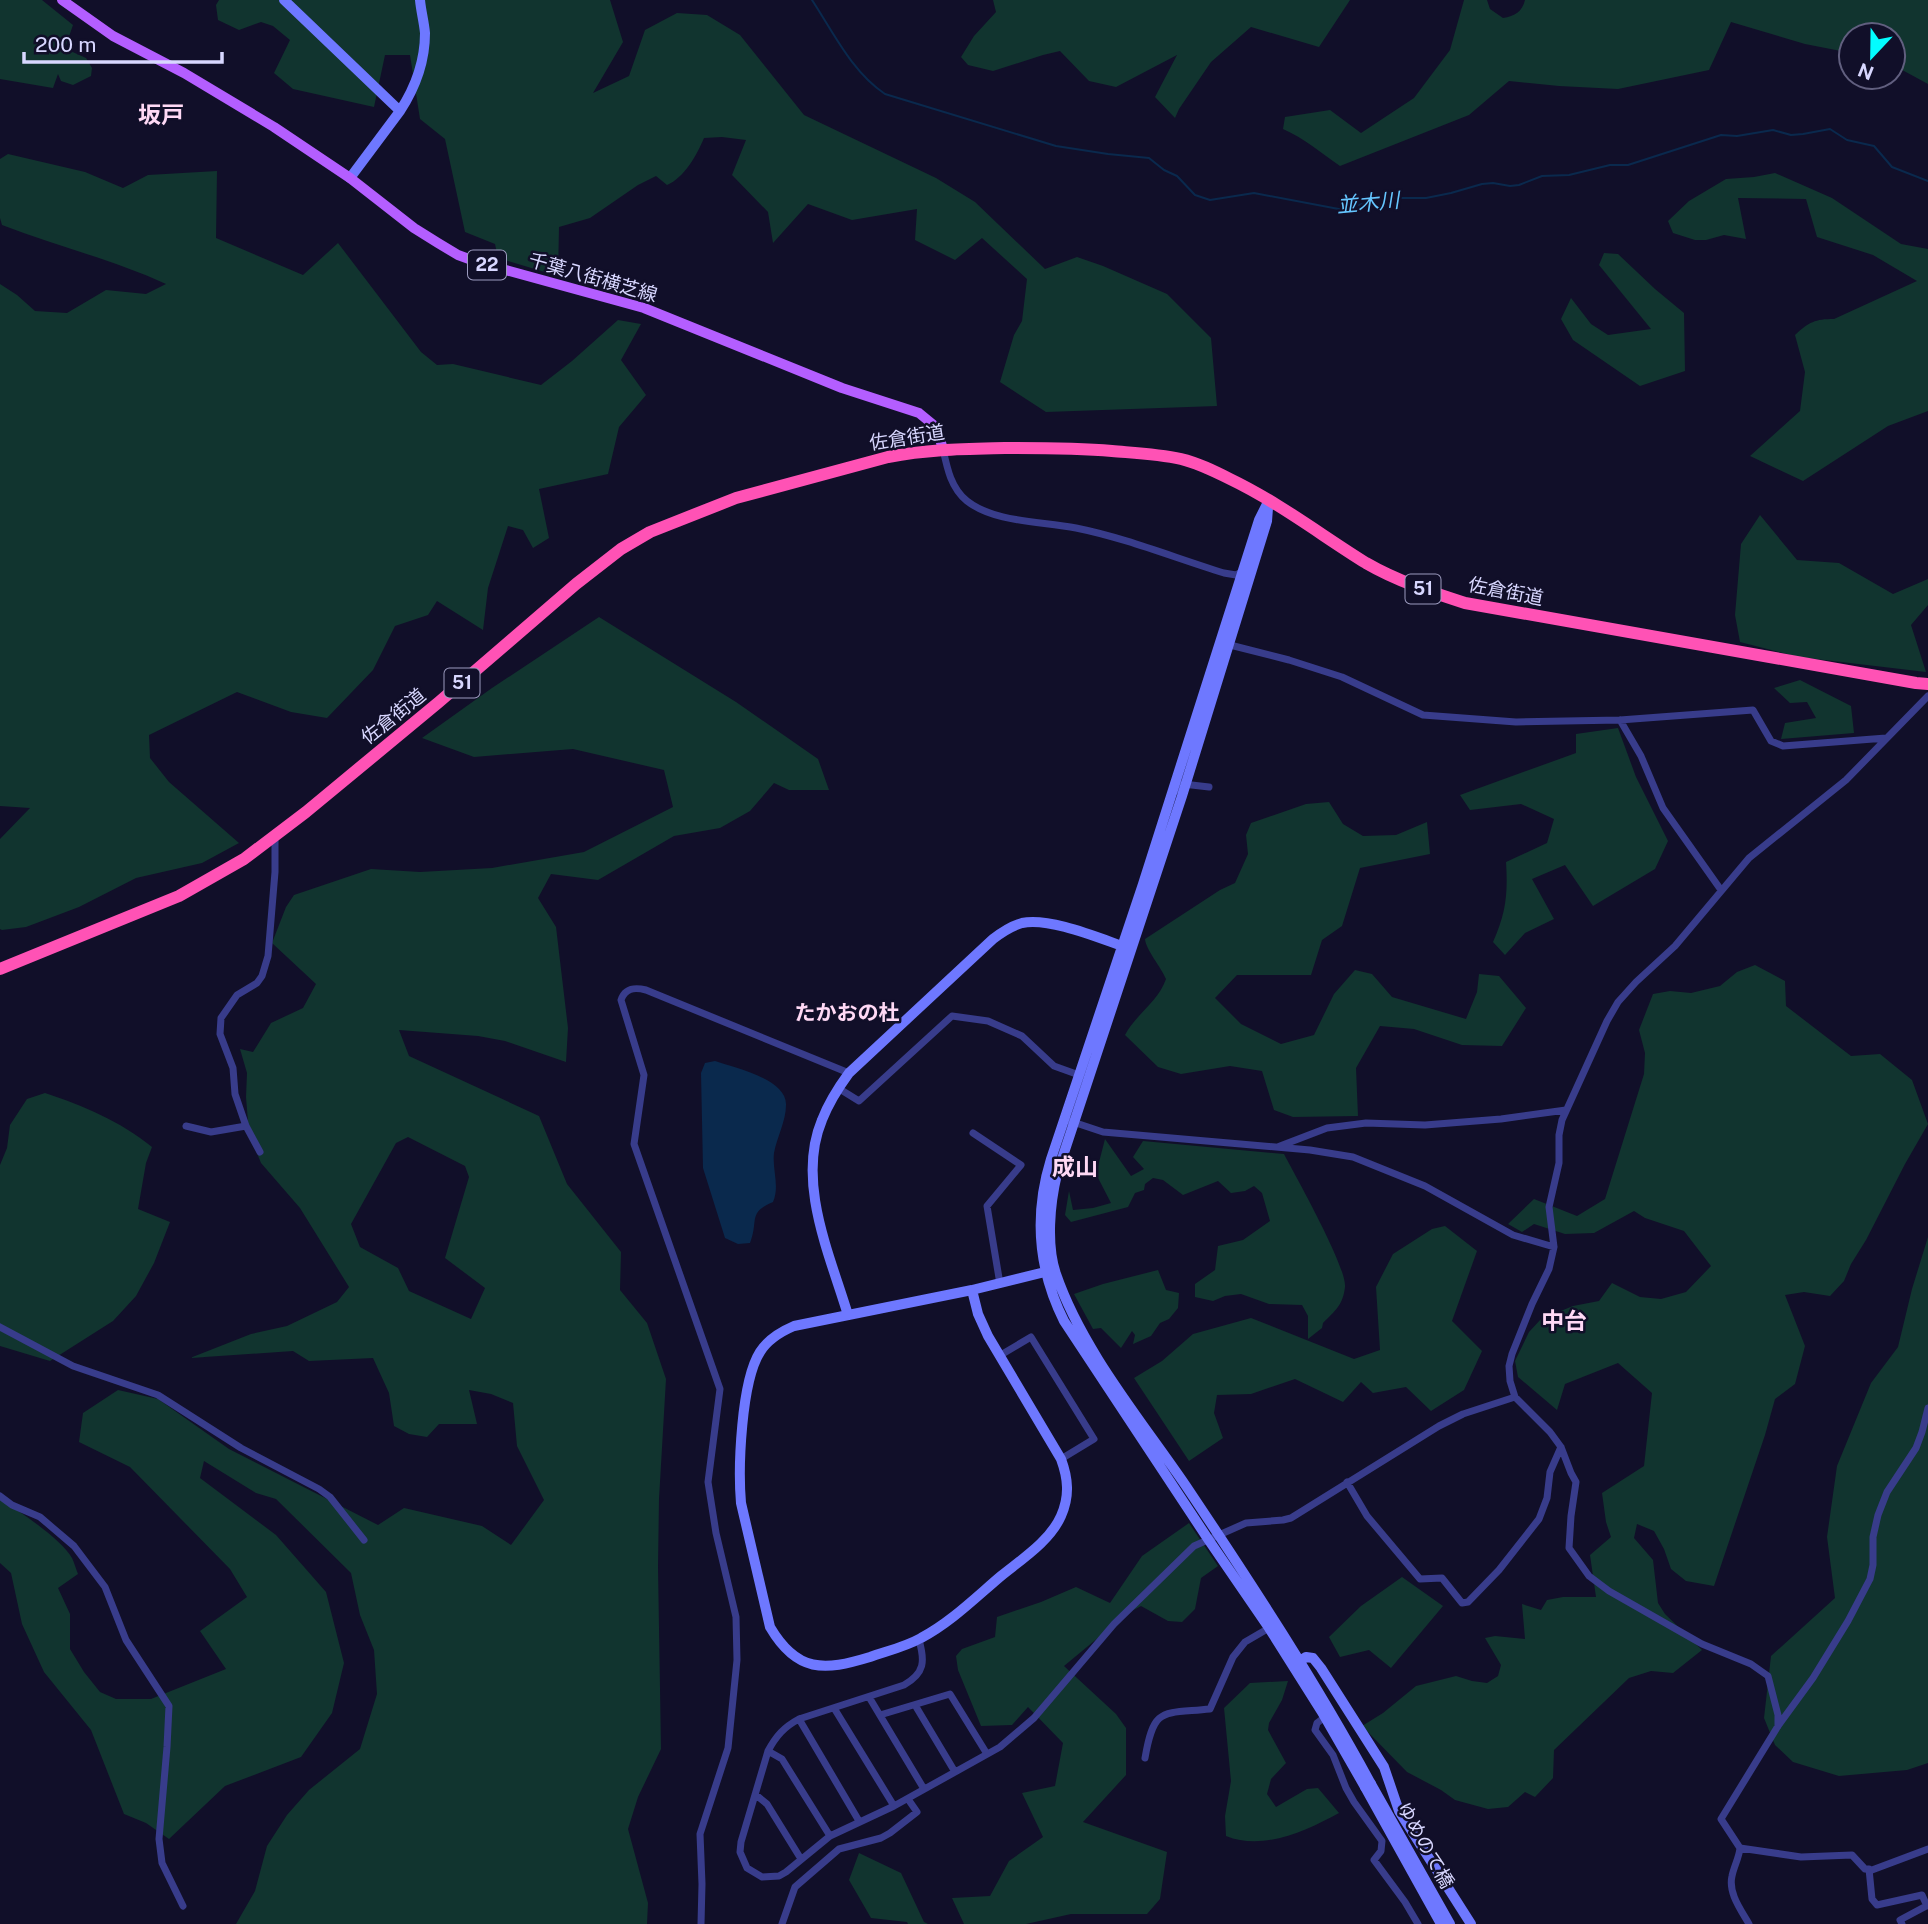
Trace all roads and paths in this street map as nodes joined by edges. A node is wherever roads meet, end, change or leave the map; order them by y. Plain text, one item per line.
1 (62, 0) edge
2 (284, 0) edge
3 (420, 0) edge
4 (400, 110) junction
5 (349, 178) junction
6 (943, 449) junction
7 (1269, 500) junction
8 (1243, 570) junction
9 (1224, 573) junction
10 (1236, 591) junction
11 (1230, 645) junction
12 (1215, 657) junction
13 (1928, 684) edge
14 (1928, 696) edge
15 (1620, 720) junction
16 (1886, 738) junction
17 (1186, 784) junction
18 (1209, 787) dead end
19 (1172, 793) junction
20 (275, 836) junction
21 (1721, 890) junction
22 (1127, 948) junction
23 (0, 969) edge
24 (849, 1073) junction
25 (1079, 1075) junction
26 (838, 1088) junction
27 (1566, 1110) junction
28 (1074, 1121) junction
29 (186, 1126) dead end
30 (246, 1126) junction
31 (1061, 1128) junction
32 (973, 1133) dead end
33 (1276, 1147) junction
34 (260, 1152) dead end
35 (1554, 1247) junction
36 (1050, 1271) junction
37 (1000, 1284) junction
38 (972, 1290) junction
39 (848, 1315) junction
40 (0, 1327) edge
41 (999, 1356) junction
42 (1514, 1398) junction
43 (1928, 1408) edge
44 (1561, 1447) junction
45 (1061, 1459) junction
46 (1347, 1482) junction
47 (0, 1496) edge
48 (1213, 1537) junction
49 (364, 1540) dead end
50 (1269, 1628) junction
51 (919, 1640) junction
52 (1300, 1661) junction
53 (869, 1697) junction
54 (915, 1705) junction
55 (834, 1708) junction
56 (880, 1716) junction
57 (1325, 1717) junction
58 (799, 1718) junction
59 (1778, 1726) junction
60 (768, 1751) junction
61 (987, 1754) junction
62 (1145, 1758) dead end
63 (955, 1772) junction
64 (1368, 1785) junction
65 (925, 1790) junction
66 (756, 1795) junction
67 (908, 1799) junction
68 (894, 1806) junction
69 (859, 1821) junction
70 (1408, 1824) junction
71 (830, 1836) junction
72 (1382, 1840) junction
73 (1740, 1848) junction
74 (1928, 1849) edge
75 (801, 1859) junction
76 (1869, 1869) junction
77 (1928, 1905) edge
78 (183, 1906) dead end
79 (701, 1924) edge
80 (782, 1924) edge
81 (1418, 1924) edge
82 (1441, 1924) edge
83 (1450, 1924) edge
84 (1471, 1924) edge
85 (1749, 1924) edge
86 (1902, 1924) edge

1 - 5 main road, 千葉八街横芝線 / 22
2 - 4 street
3 - 4 street
4 - 5 street
5 - 6 main road, 千葉八街横芝線 / 22
6 - 7 highway, 佐倉街道 / 51
6 - 9 street
6 - 20 highway, 佐倉街道 / 51
7 - 8 street
7 - 11 street
7 - 13 highway, 佐倉街道 / 51
8 - 9 street
8 - 10 street
9 - 10 street
10 - 12 street
11 - 12 street
11 - 15 street
11 - 17 street
12 - 19 street
14 - 16 street
15 - 16 street
15 - 21 street
16 - 21 street
17 - 18 street
17 - 19 street
17 - 22 street
19 - 22 street
20 - 23 highway, 佐倉街道 / 51
20 - 30 street
21 - 27 street
22 - 24 street
22 - 25 street
22 - 28 street
24 - 26 street
24 - 79 street
25 - 26 street
25 - 31 street
26 - 39 street
27 - 33 street
27 - 35 street
28 - 31 street
28 - 33 street
28 - 36 street
29 - 30 street
30 - 34 street
31 - 36 street
32 - 37 street
33 - 35 street
35 - 42 street
36 - 37 street
36 - 48 street
37 - 38 street
38 - 39 street
38 - 41 street
39 - 51 street
40 - 49 street
41 - 45 street
41 - 45 street
42 - 44 street
42 - 46 street
43 - 59 street
44 - 46 street
44 - 59 street
45 - 51 street
46 - 48 street
47 - 78 street
48 - 50 street
48 - 52 street
48 - 61 street
50 - 57 street
50 - 62 street
51 - 53 street
52 - 64 street
52 - 70 street
53 - 55 street
53 - 56 street
54 - 56 street
54 - 61 street
54 - 63 street
55 - 58 street
55 - 68 street
56 - 65 street
57 - 64 street
57 - 72 street
58 - 60 street
58 - 69 street
59 - 73 street
60 - 66 street
60 - 71 street
61 - 63 street
63 - 65 street
64 - 82 street, ゆめのて橋, bridge
64 - 83 street, ゆめのて橋, bridge
65 - 67 street
66 - 75 street
66 - 75 street
67 - 68 street
67 - 80 street
68 - 69 street
69 - 71 street
70 - 72 street
70 - 84 street
71 - 75 street
72 - 81 street
73 - 76 street
73 - 85 street
74 - 76 street
76 - 77 street
77 - 86 street

